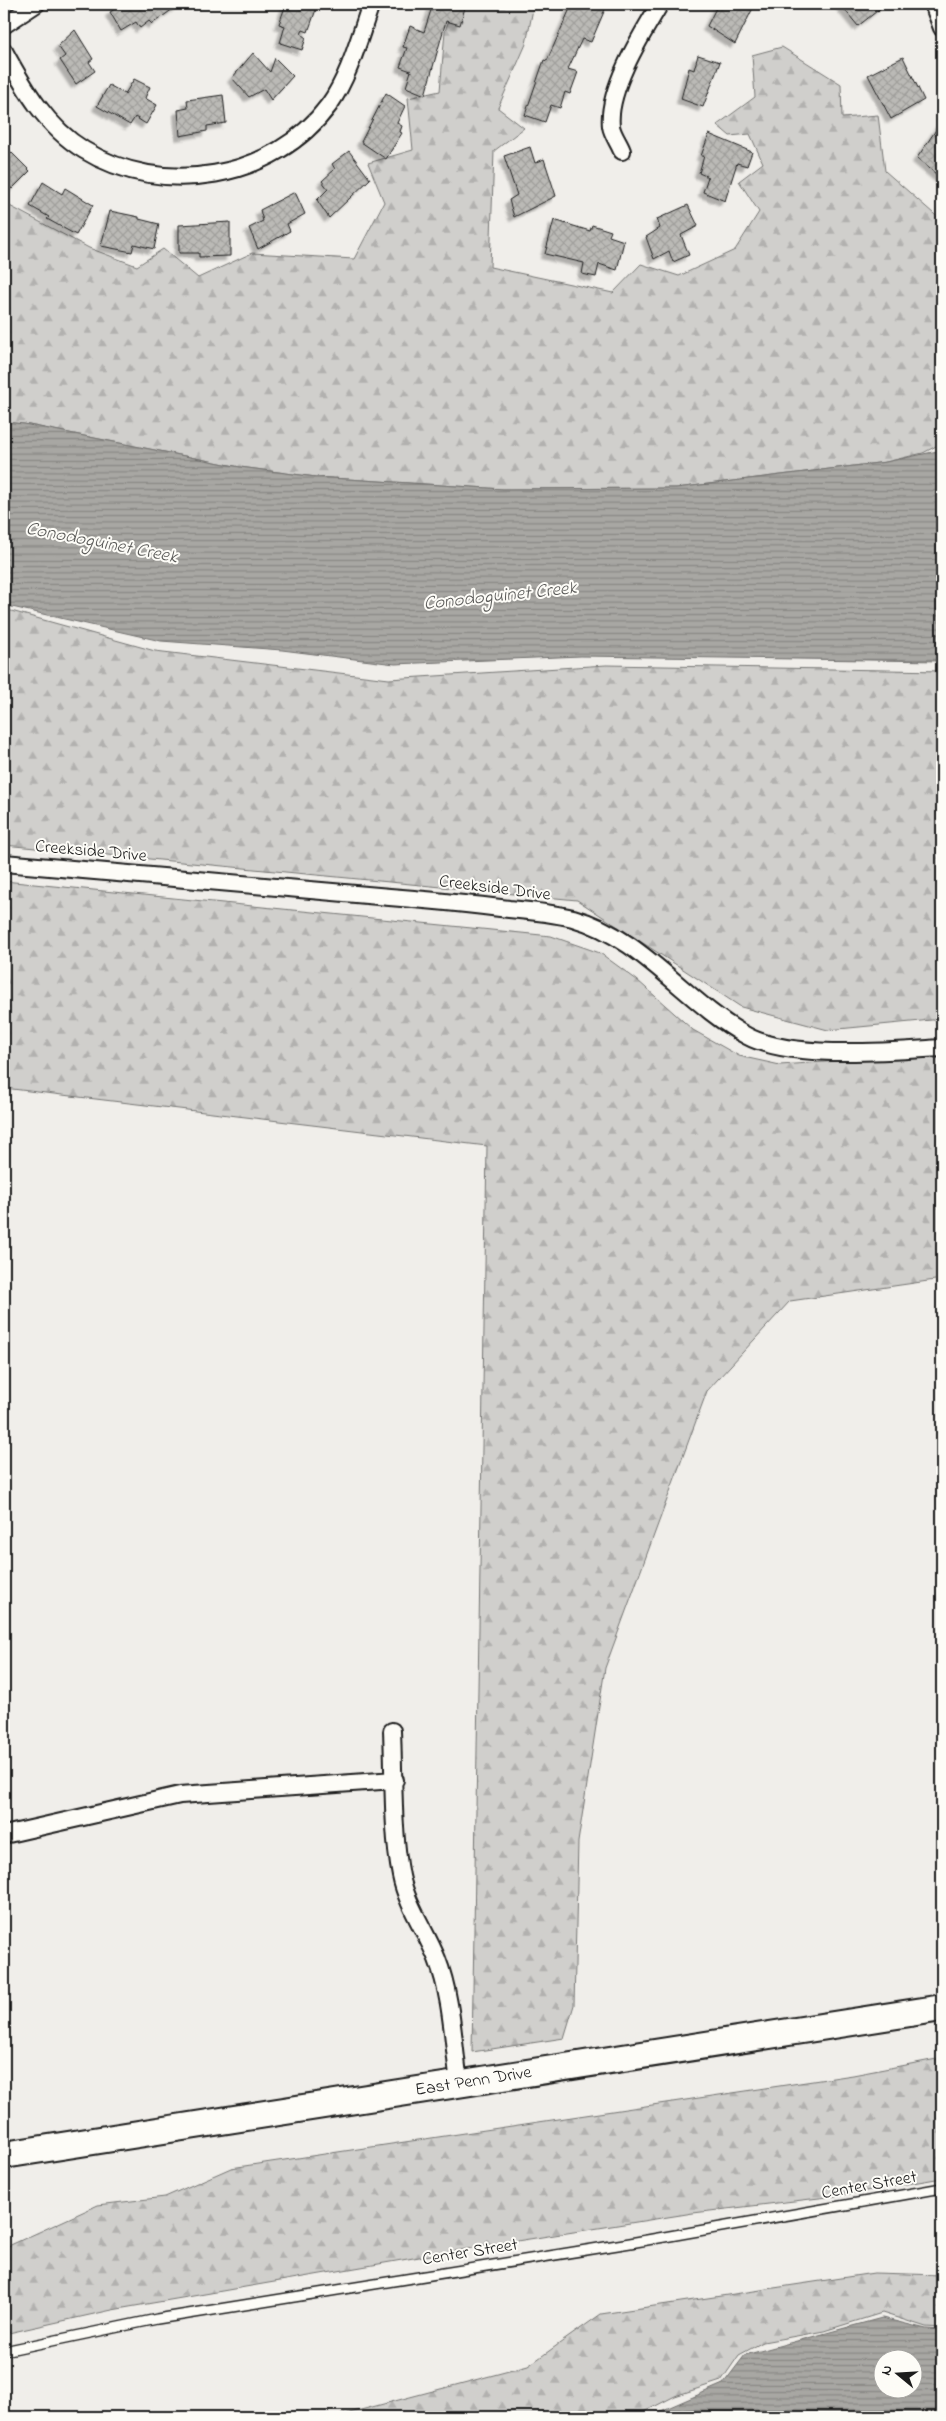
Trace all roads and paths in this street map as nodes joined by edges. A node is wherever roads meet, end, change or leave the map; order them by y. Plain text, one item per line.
1 (36, 4) edge
2 (371, 4) edge
3 (660, 4) edge
4 (933, 4) edge
5 (4, 25) edge
6 (942, 28) edge
7 (4, 51) edge
8 (622, 151) dead end
9 (4, 863) edge
10 (942, 1048) edge
11 (392, 1731) dead end
12 (395, 1780) junction
13 (4, 1835) edge
14 (942, 2008) edge
15 (459, 2082) junction
16 (4, 2155) edge
17 (942, 2188) edge
18 (4, 2351) edge

1 - 5 street
2 - 7 street
3 - 8 street
4 - 6 street
9 - 10 street, Creekside Drive
11 - 12 street
12 - 13 street
12 - 15 street
14 - 15 main road, East Penn Drive
15 - 16 main road, East Penn Drive
17 - 18 lane, Center Street

